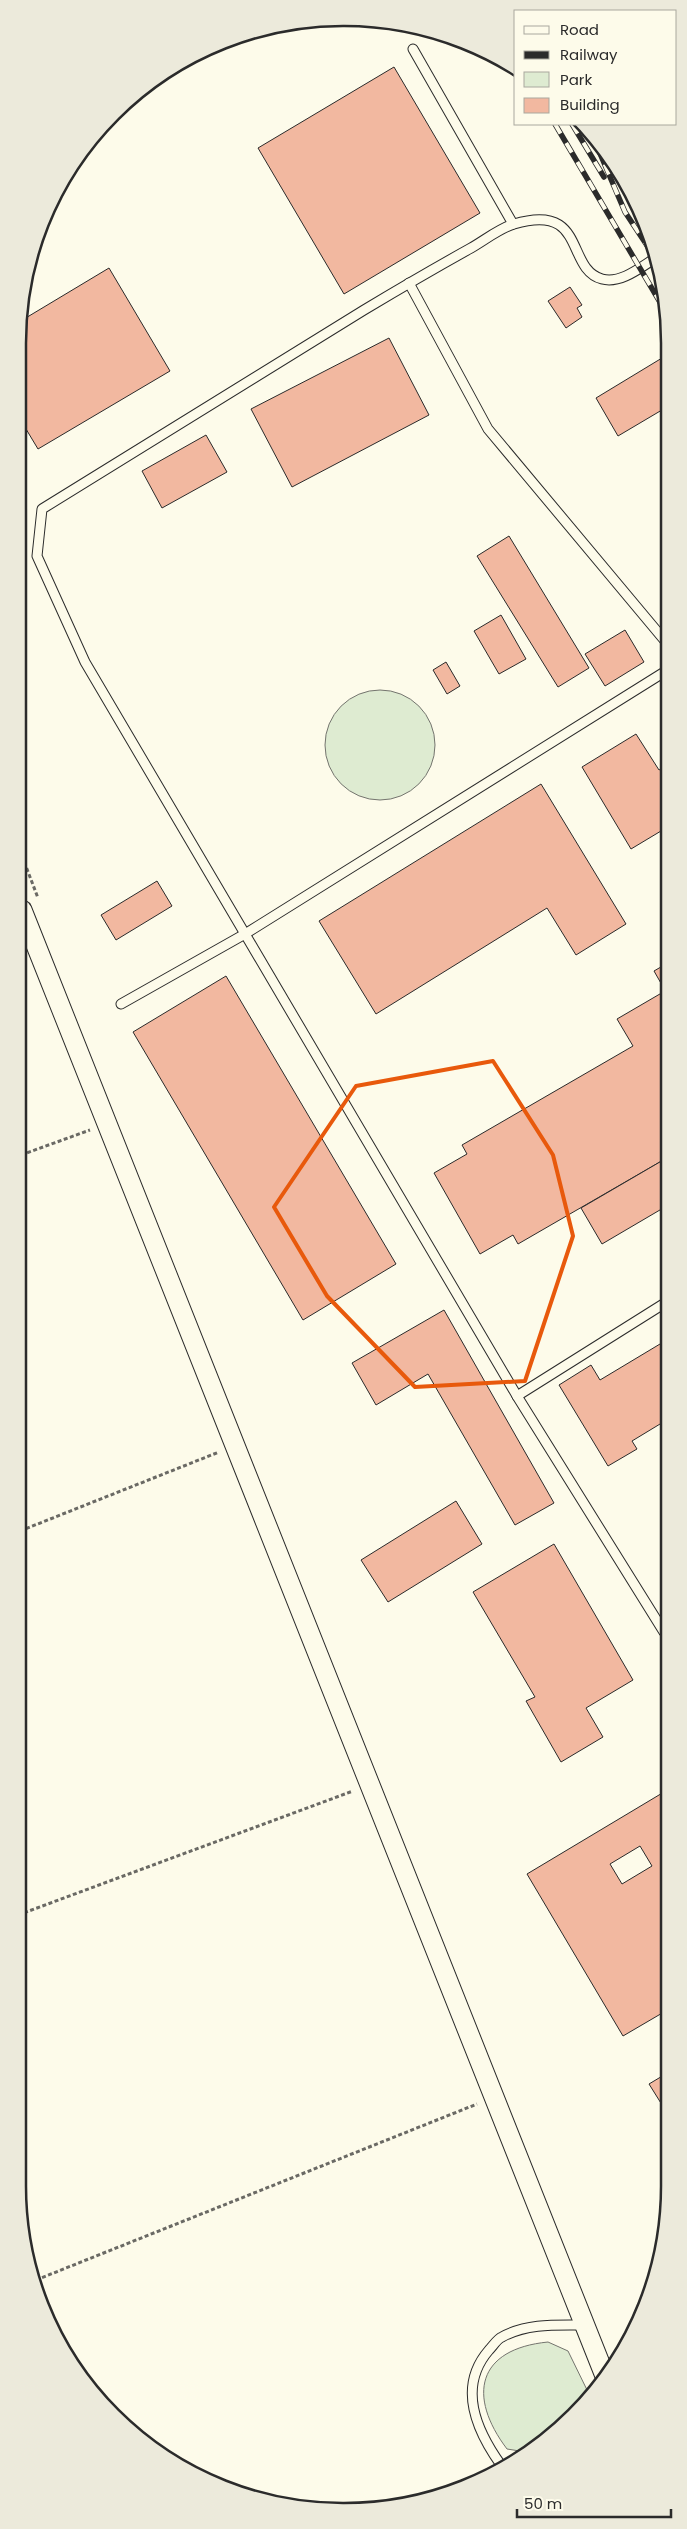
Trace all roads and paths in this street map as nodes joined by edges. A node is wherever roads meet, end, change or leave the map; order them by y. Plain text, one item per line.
1 (414, 49) dead end
2 (513, 224) junction
3 (650, 261) edge
4 (409, 283) junction
5 (661, 636) edge
6 (661, 674) edge
7 (26, 920) edge
8 (245, 934) junction
9 (121, 1004) dead end
10 (107, 1124) junction
11 (26, 1153) edge
12 (661, 1306) edge
13 (517, 1396) junction
14 (235, 1446) junction
15 (26, 1529) edge
16 (661, 1627) edge
17 (370, 1784) junction
18 (26, 1912) edge
19 (494, 2098) junction
20 (40, 2278) edge
21 (585, 2325) junction
22 (602, 2369) edge
23 (499, 2462) edge

1 - 2 lane
2 - 3 lane
2 - 4 lane
4 - 5 lane
4 - 8 lane
6 - 8 lane
7 - 10 street
8 - 9 lane
8 - 13 lane
10 - 11 path
10 - 14 street
12 - 13 lane
13 - 16 lane
14 - 15 path
14 - 17 street
17 - 18 path
17 - 19 street
19 - 20 path
19 - 21 street
21 - 22 street
21 - 23 lane

